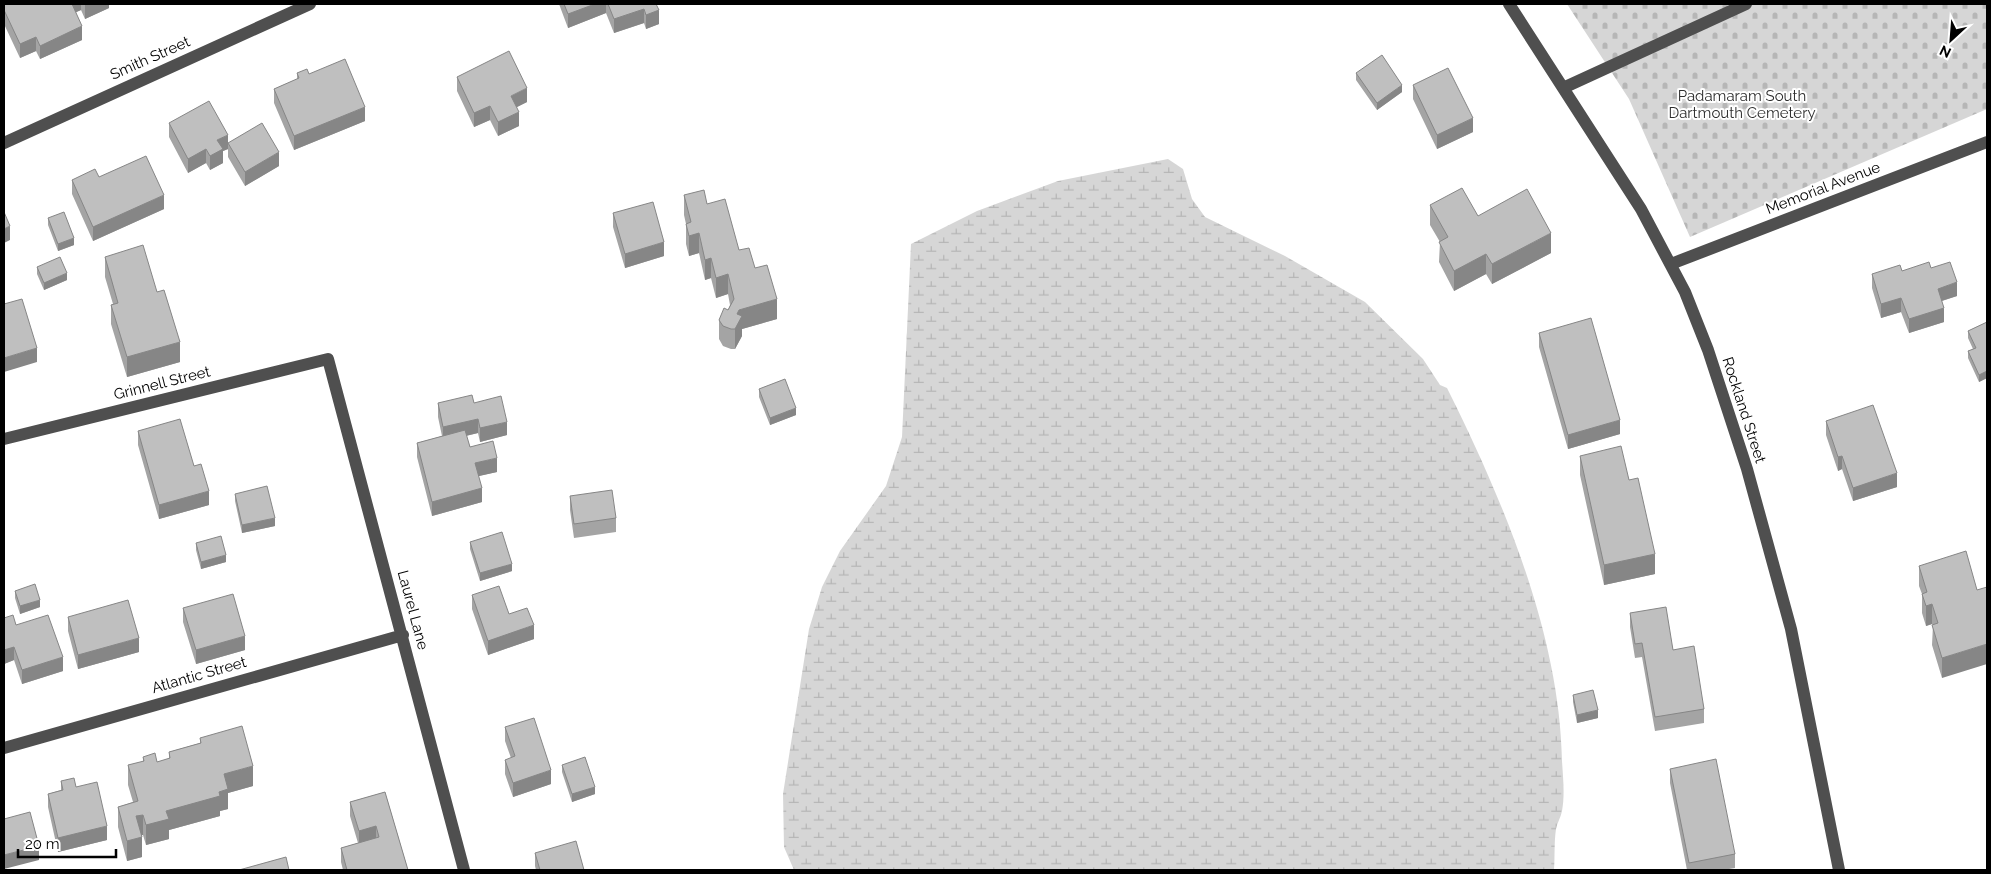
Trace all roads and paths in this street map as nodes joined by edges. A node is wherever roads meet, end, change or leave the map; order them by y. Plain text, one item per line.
1 (310, 4) edge
2 (1509, 4) edge
3 (1746, 4) edge
4 (1563, 88) junction
5 (1987, 142) edge
6 (4, 143) edge
7 (1671, 264) junction
8 (328, 359) joint
9 (4, 438) edge
10 (403, 635) junction
11 (4, 748) edge
12 (464, 870) edge
13 (1839, 870) edge

1 - 6 street, Smith Street
2 - 4 street, Rockland Street
3 - 4 street
4 - 7 street, Rockland Street
5 - 7 street, Memorial Avenue
7 - 13 street, Rockland Street
8 - 9 street, Grinnell Street
8 - 10 street, Laurel Lane
10 - 11 street, Atlantic Street
10 - 12 street, Laurel Lane

